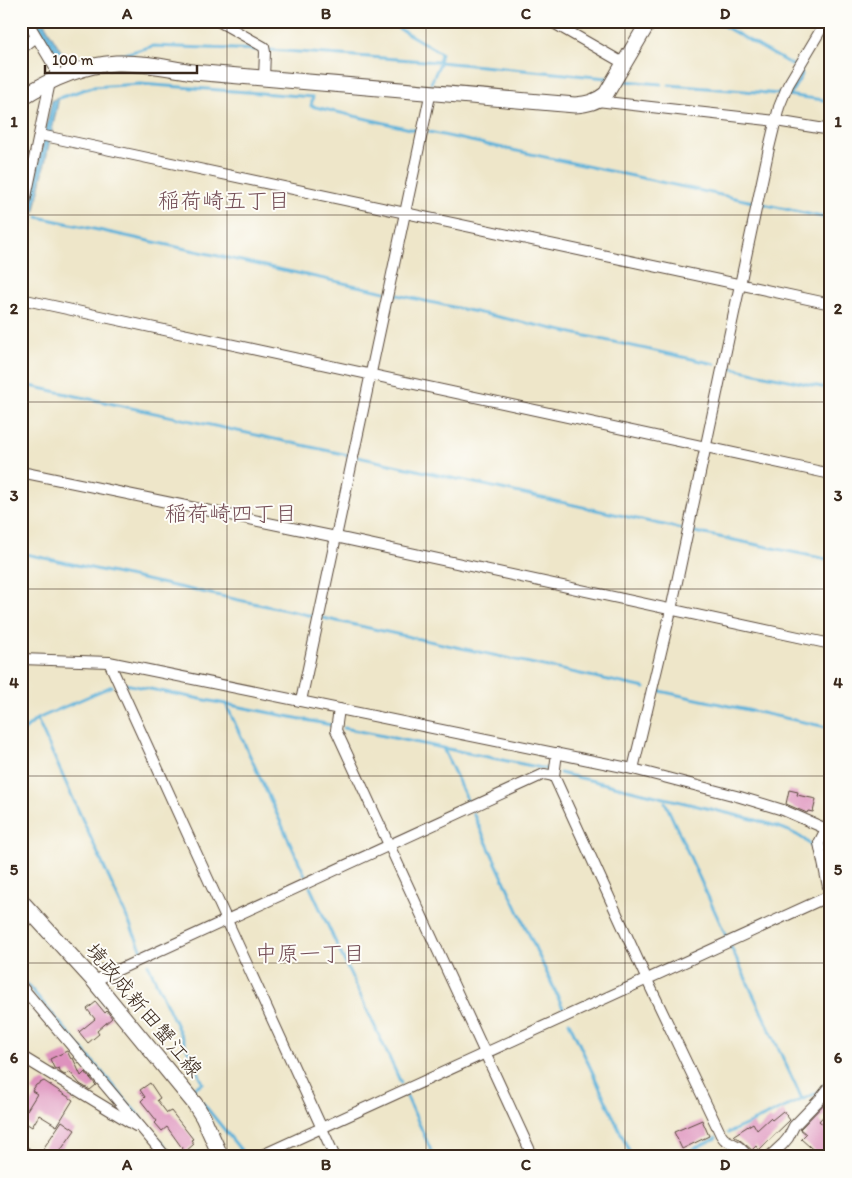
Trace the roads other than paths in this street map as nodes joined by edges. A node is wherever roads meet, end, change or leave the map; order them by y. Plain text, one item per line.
1 (27, 21) edge
2 (218, 21) edge
3 (550, 21) edge
4 (650, 21) edge
5 (826, 21) edge
6 (36, 36) junction
7 (21, 49) edge
8 (624, 64) junction
9 (264, 78) junction
10 (52, 80) junction
11 (431, 92) junction
12 (21, 98) edge
13 (597, 101) junction
14 (776, 121) junction
15 (831, 130) edge
16 (40, 134) junction
17 (406, 212) junction
18 (21, 222) edge
19 (740, 284) junction
20 (21, 299) edge
21 (831, 304) edge
22 (371, 374) junction
23 (704, 447) junction
24 (21, 472) edge
25 (831, 474) edge
26 (336, 537) junction
27 (671, 610) junction
28 (831, 644) edge
29 (21, 659) edge
30 (108, 662) junction
31 (301, 701) junction
32 (339, 709) junction
33 (557, 753) junction
34 (633, 769) junction
35 (554, 776) junction
36 (828, 830) edge
37 (388, 846) junction
38 (830, 898) edge
39 (21, 901) edge
40 (226, 921) junction
41 (647, 980) junction
42 (94, 981) junction
43 (21, 986) edge
44 (485, 1052) junction
45 (21, 1056) edge
46 (831, 1085) edge
47 (321, 1127) junction
48 (144, 1130) junction
49 (166, 1157) edge
50 (221, 1157) edge
51 (258, 1157) edge
52 (334, 1157) edge
53 (533, 1157) edge
54 (749, 1157) edge
55 (769, 1157) edge

1 - 6 street
2 - 9 street
3 - 8 street
4 - 8 street
5 - 14 street
6 - 7 street
6 - 10 street
8 - 13 street
9 - 10 street
9 - 11 street
10 - 12 street
10 - 16 street
11 - 13 street
11 - 17 street
13 - 14 street
14 - 15 street
14 - 19 street
16 - 17 street
16 - 18 street
17 - 19 street
17 - 22 street
19 - 21 street
19 - 23 street
20 - 22 street
22 - 23 street
22 - 26 street
23 - 25 street
23 - 27 street
24 - 26 street
26 - 27 street
26 - 31 street
27 - 28 street
27 - 34 street
29 - 30 street
30 - 31 street
30 - 40 street
31 - 32 street
32 - 33 street
32 - 37 street
33 - 34 street
33 - 35 street
34 - 36 street
35 - 37 street
35 - 41 street
36 - 38 street
37 - 40 street
37 - 44 street
38 - 41 street
39 - 42 street, 境政成新田蟹江線
40 - 42 street
40 - 47 street
41 - 44 street
41 - 54 street
42 - 50 street, 境政成新田蟹江線
43 - 48 street
44 - 47 street
44 - 53 street
45 - 48 street
46 - 55 street
47 - 51 street
47 - 52 street
48 - 49 street

